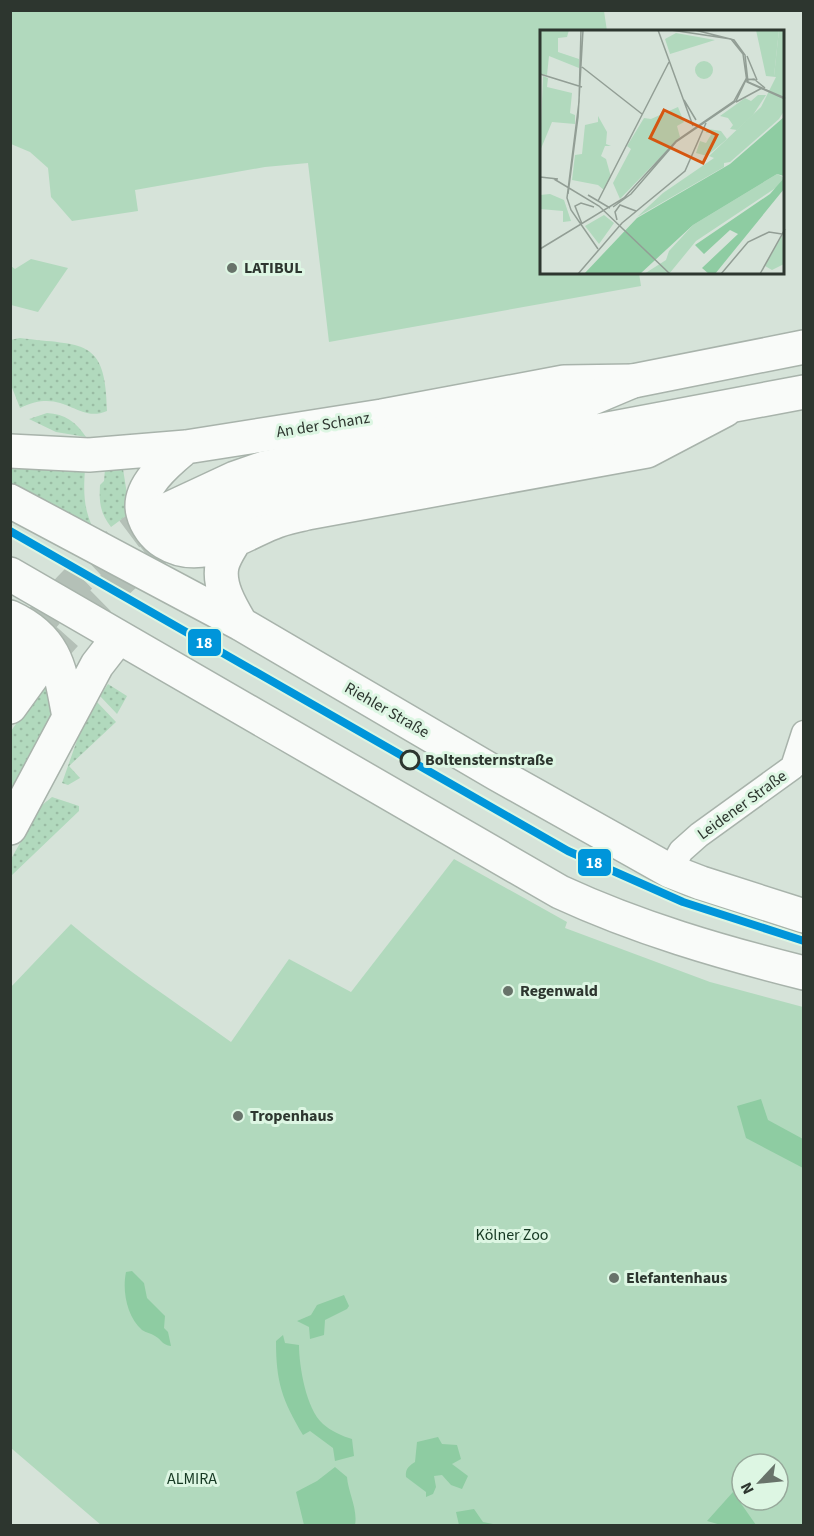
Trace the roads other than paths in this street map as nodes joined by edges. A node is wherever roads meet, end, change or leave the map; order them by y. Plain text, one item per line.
1 (804, 347) edge
2 (633, 381) junction
3 (804, 392) edge
4 (737, 403) junction
5 (186, 447) junction
6 (10, 452) edge
7 (10, 501) edge
8 (235, 540) junction
9 (10, 574) edge
10 (241, 624) junction
11 (118, 638) junction
12 (23, 644) edge
13 (10, 707) edge
14 (69, 717) junction
15 (804, 733) edge
16 (798, 770) edge
17 (10, 828) edge
18 (670, 871) junction
19 (804, 916) edge
20 (804, 973) edge

1 - 2 main road, An der Schanz
2 - 4 main road, An der Schanz
2 - 5 main road, An der Schanz
3 - 4 main road, An der Schanz
4 - 8 main road, An der Schanz
5 - 6 main road, An der Schanz
5 - 8 main road, An der Schanz
7 - 10 main road, Riehler Straße
8 - 10 main road
9 - 11 main road
10 - 18 main road, Riehler Straße
11 - 14 main road
11 - 20 main road
12 - 13 main road
12 - 14 main road
14 - 17 main road
15 - 16 street, Leidener Straße
16 - 18 street, Leidener Straße
18 - 19 main road, Riehler Straße

